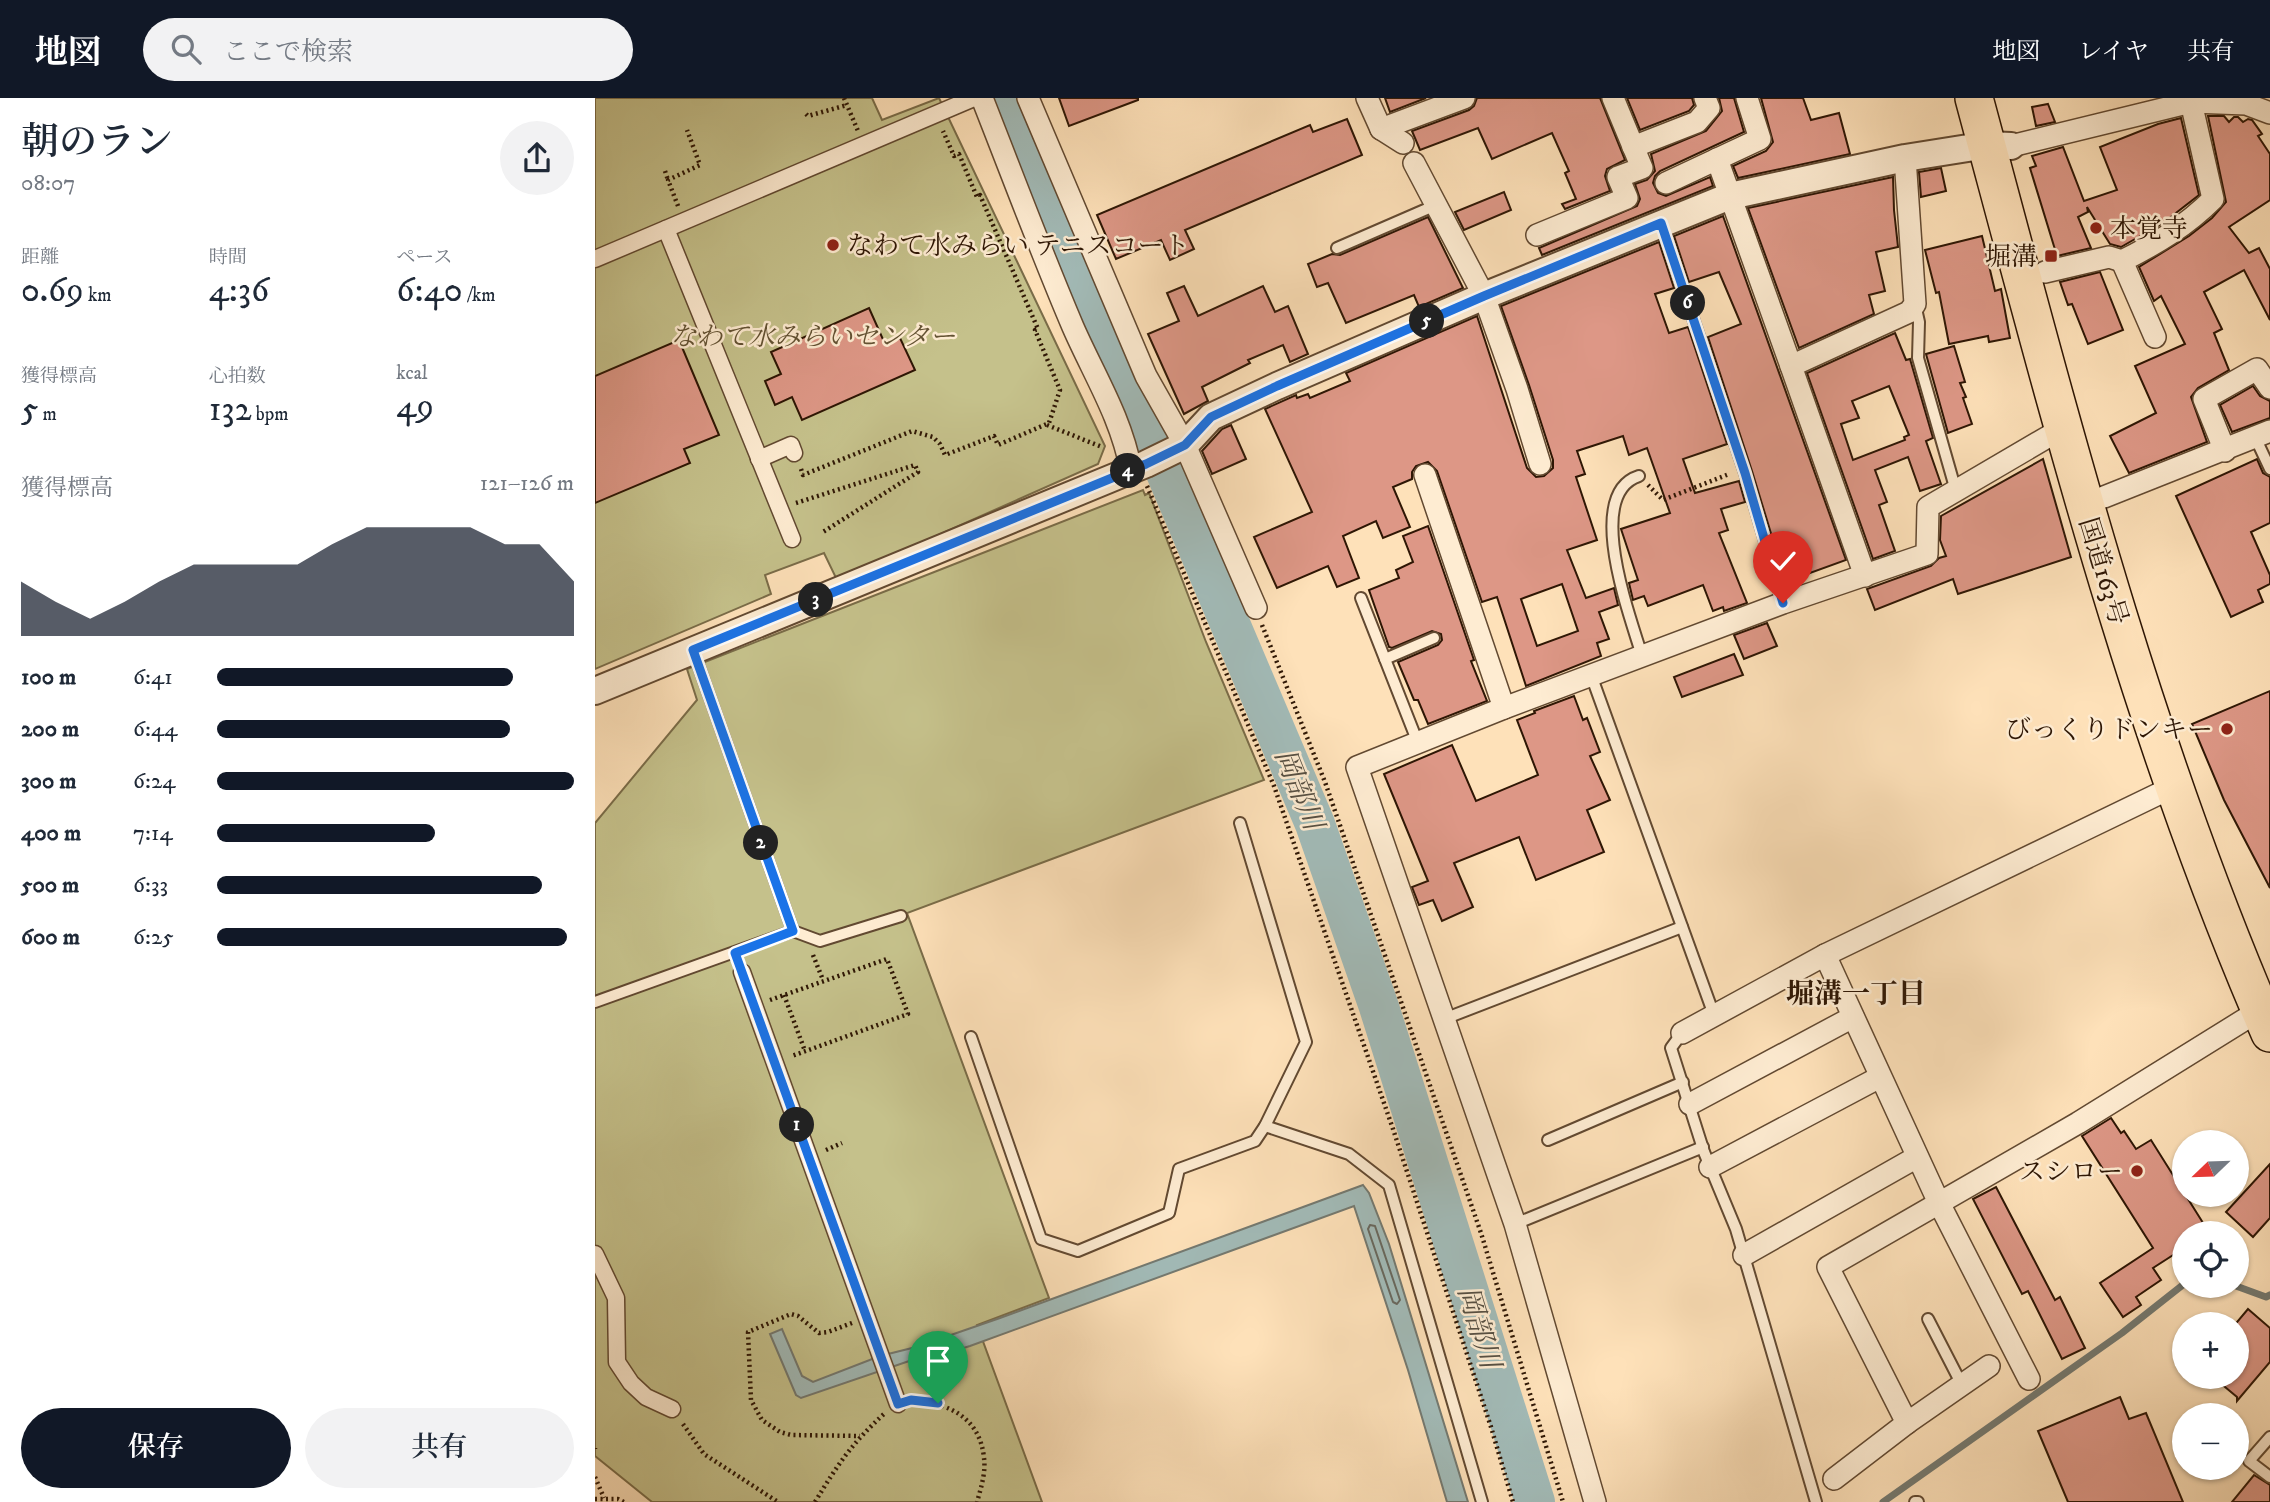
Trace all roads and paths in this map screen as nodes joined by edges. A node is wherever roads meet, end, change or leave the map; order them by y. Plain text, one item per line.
1 (844, 98) edge
2 (974, 98) edge
3 (982, 98) edge
4 (1028, 98) edge
5 (1367, 98) edge
6 (1464, 98) edge
7 (1613, 98) edge
8 (1705, 98) edge
9 (1747, 98) edge
10 (1974, 98) edge
11 (1998, 98) edge
12 (2200, 100) edge
13 (847, 105) junction
14 (2270, 113) edge
15 (806, 114) dead end
16 (935, 114) junction
17 (1381, 129) junction
18 (687, 130) dead end
19 (858, 132) dead end
20 (1403, 143) dead end
21 (1999, 146) junction
22 (1633, 147) junction
23 (1905, 158) junction
24 (1717, 159) junction
25 (1414, 163) dead end
26 (665, 171) dead end
27 (668, 180) junction
28 (1666, 183) dead end
29 (1730, 196) junction
30 (1627, 198) junction
31 (1436, 205) junction
32 (678, 207) dead end
33 (1651, 228) junction
34 (666, 229) junction
35 (1537, 235) dead end
36 (1337, 248) dead end
37 (595, 259) edge
38 (2122, 261) junction
39 (2045, 272) junction
40 (1484, 296) junction
41 (1915, 304) junction
42 (2154, 337) dead end
43 (1791, 366) junction
44 (2270, 388) edge
45 (1047, 424) junction
46 (2063, 428) junction
47 (2262, 434) edge
48 (1102, 447) dead end
49 (1180, 448) junction
50 (2225, 451) junction
51 (794, 453) joint
52 (759, 459) junction
53 (1540, 464) dead end
54 (1139, 467) junction
55 (1743, 469) junction
56 (2270, 469) edge
57 (1425, 475) dead end
58 (1639, 475) joint
59 (1956, 491) junction
60 (2104, 497) junction
61 (786, 506) dead end
62 (823, 532) dead end
63 (792, 539) dead end
64 (1865, 576) junction
65 (1361, 598) dead end
66 (1783, 603) junction
67 (1256, 608) joint
68 (1434, 638) dead end
69 (693, 650) junction
70 (1642, 656) junction
71 (1385, 659) junction
72 (1591, 675) junction
73 (595, 691) edge
74 (1504, 708) junction
75 (1417, 743) junction
76 (2175, 786) junction
77 (1240, 823) dead end
78 (901, 916) dead end
79 (1682, 927) junction
80 (793, 931) junction
81 (812, 951) dead end
82 (735, 953) junction
83 (1825, 955) junction
84 (742, 972) joint
85 (2270, 975) edge
86 (823, 980) junction
87 (784, 995) junction
88 (595, 1002) edge
89 (754, 1005) junction
90 (1714, 1015) junction
91 (1853, 1017) junction
92 (1444, 1019) junction
93 (2265, 1021) edge
94 (1682, 1032) joint
95 (971, 1037) dead end
96 (805, 1052) junction
97 (775, 1063) junction
98 (1881, 1077) junction
99 (1683, 1082) junction
100 (1690, 1104) junction
101 (1265, 1126) junction
102 (1548, 1140) dead end
103 (1706, 1157) junction
104 (1917, 1157) junction
105 (1939, 1203) junction
106 (1515, 1224) junction
107 (595, 1254) edge
108 (1744, 1255) junction
109 (866, 1318) junction
110 (1928, 1319) dead end
111 (1989, 1366) dead end
112 (2029, 1379) dead end
113 (1962, 1385) junction
114 (898, 1404) junction
115 (672, 1409) joint
116 (1907, 1423) junction
117 (860, 1436) junction
118 (2270, 1437) edge
119 (595, 1477) edge
120 (2270, 1477) edge
121 (1834, 1479) dead end
122 (604, 1498) junction
123 (595, 1499) edge
124 (624, 1502) edge
125 (778, 1502) edge
126 (815, 1502) edge
127 (977, 1502) edge
128 (1482, 1502) edge
129 (1513, 1502) edge
130 (1563, 1502) edge
131 (1595, 1502) edge
132 (1816, 1502) edge

1 - 13 path
2 - 16 street
3 - 54 street
4 - 49 street
5 - 17 street
6 - 17 street
7 - 22 street
8 - 22 street
9 - 24 street
10 - 21 highway, 国道163号
11 - 21 highway, 国道163号
12 - 14 street
12 - 21 street
12 - 38 street
13 - 15 path
13 - 19 path
16 - 34 street
16 - 45 path
17 - 20 street
18 - 27 path
21 - 23 street
21 - 39 highway, 国道163号
21 - 46 highway, 国道163号
22 - 30 street
23 - 29 street
23 - 41 street
24 - 28 street
24 - 29 street
25 - 31 street
26 - 27 path
27 - 32 path
29 - 33 street
29 - 43 street
30 - 33 street
30 - 35 street
31 - 36 lane
31 - 40 street
33 - 40 street
33 - 55 lane
34 - 37 street
34 - 52 street
38 - 39 street
38 - 42 street
39 - 60 highway, 国道163号
40 - 49 street
40 - 53 street
41 - 43 street
41 - 59 lane
43 - 64 street
44 - 50 street
45 - 48 path
45 - 51 path
46 - 59 street
46 - 76 highway, 国道163号
47 - 50 street
47 - 56 lane
49 - 54 street
49 - 67 street
50 - 60 street
51 - 52 street
52 - 63 street
54 - 69 street
54 - 129 path
55 - 58 path
55 - 66 lane
57 - 74 street
58 - 70 lane
59 - 64 street
60 - 85 highway, 国道163号
61 - 62 path
64 - 66 street
65 - 71 lane
66 - 70 street
67 - 130 path
68 - 71 lane
69 - 73 street
69 - 80 lane
70 - 72 street
71 - 75 lane
72 - 74 street
72 - 79 lane
74 - 75 street
75 - 92 street
76 - 83 street
76 - 93 highway, 国道163号
77 - 101 lane
78 - 80 lane
79 - 90 lane
79 - 92 lane
80 - 82 lane
81 - 86 path
82 - 84 lane
82 - 88 lane
83 - 90 street
83 - 91 street
84 - 89 street
86 - 87 path
86 - 96 path
87 - 89 path
87 - 96 path
89 - 97 street
90 - 94 street
91 - 98 street
91 - 100 street
92 - 106 street
93 - 105 street
94 - 99 lane
95 - 101 lane
96 - 97 path
97 - 109 street
98 - 103 street
98 - 104 street
99 - 100 lane
99 - 102 lane
100 - 103 lane
101 - 128 lane
103 - 106 lane
103 - 108 lane
104 - 105 street
104 - 108 street
105 - 112 street
105 - 116 street
106 - 131 street
107 - 115 street
108 - 132 lane
109 - 114 street
109 - 117 path
110 - 113 lane
111 - 113 street
113 - 116 street
114 - 117 path
114 - 127 path
115 - 125 path
116 - 121 street
117 - 126 path
118 - 120 lane
119 - 122 path
122 - 123 path
122 - 124 path

